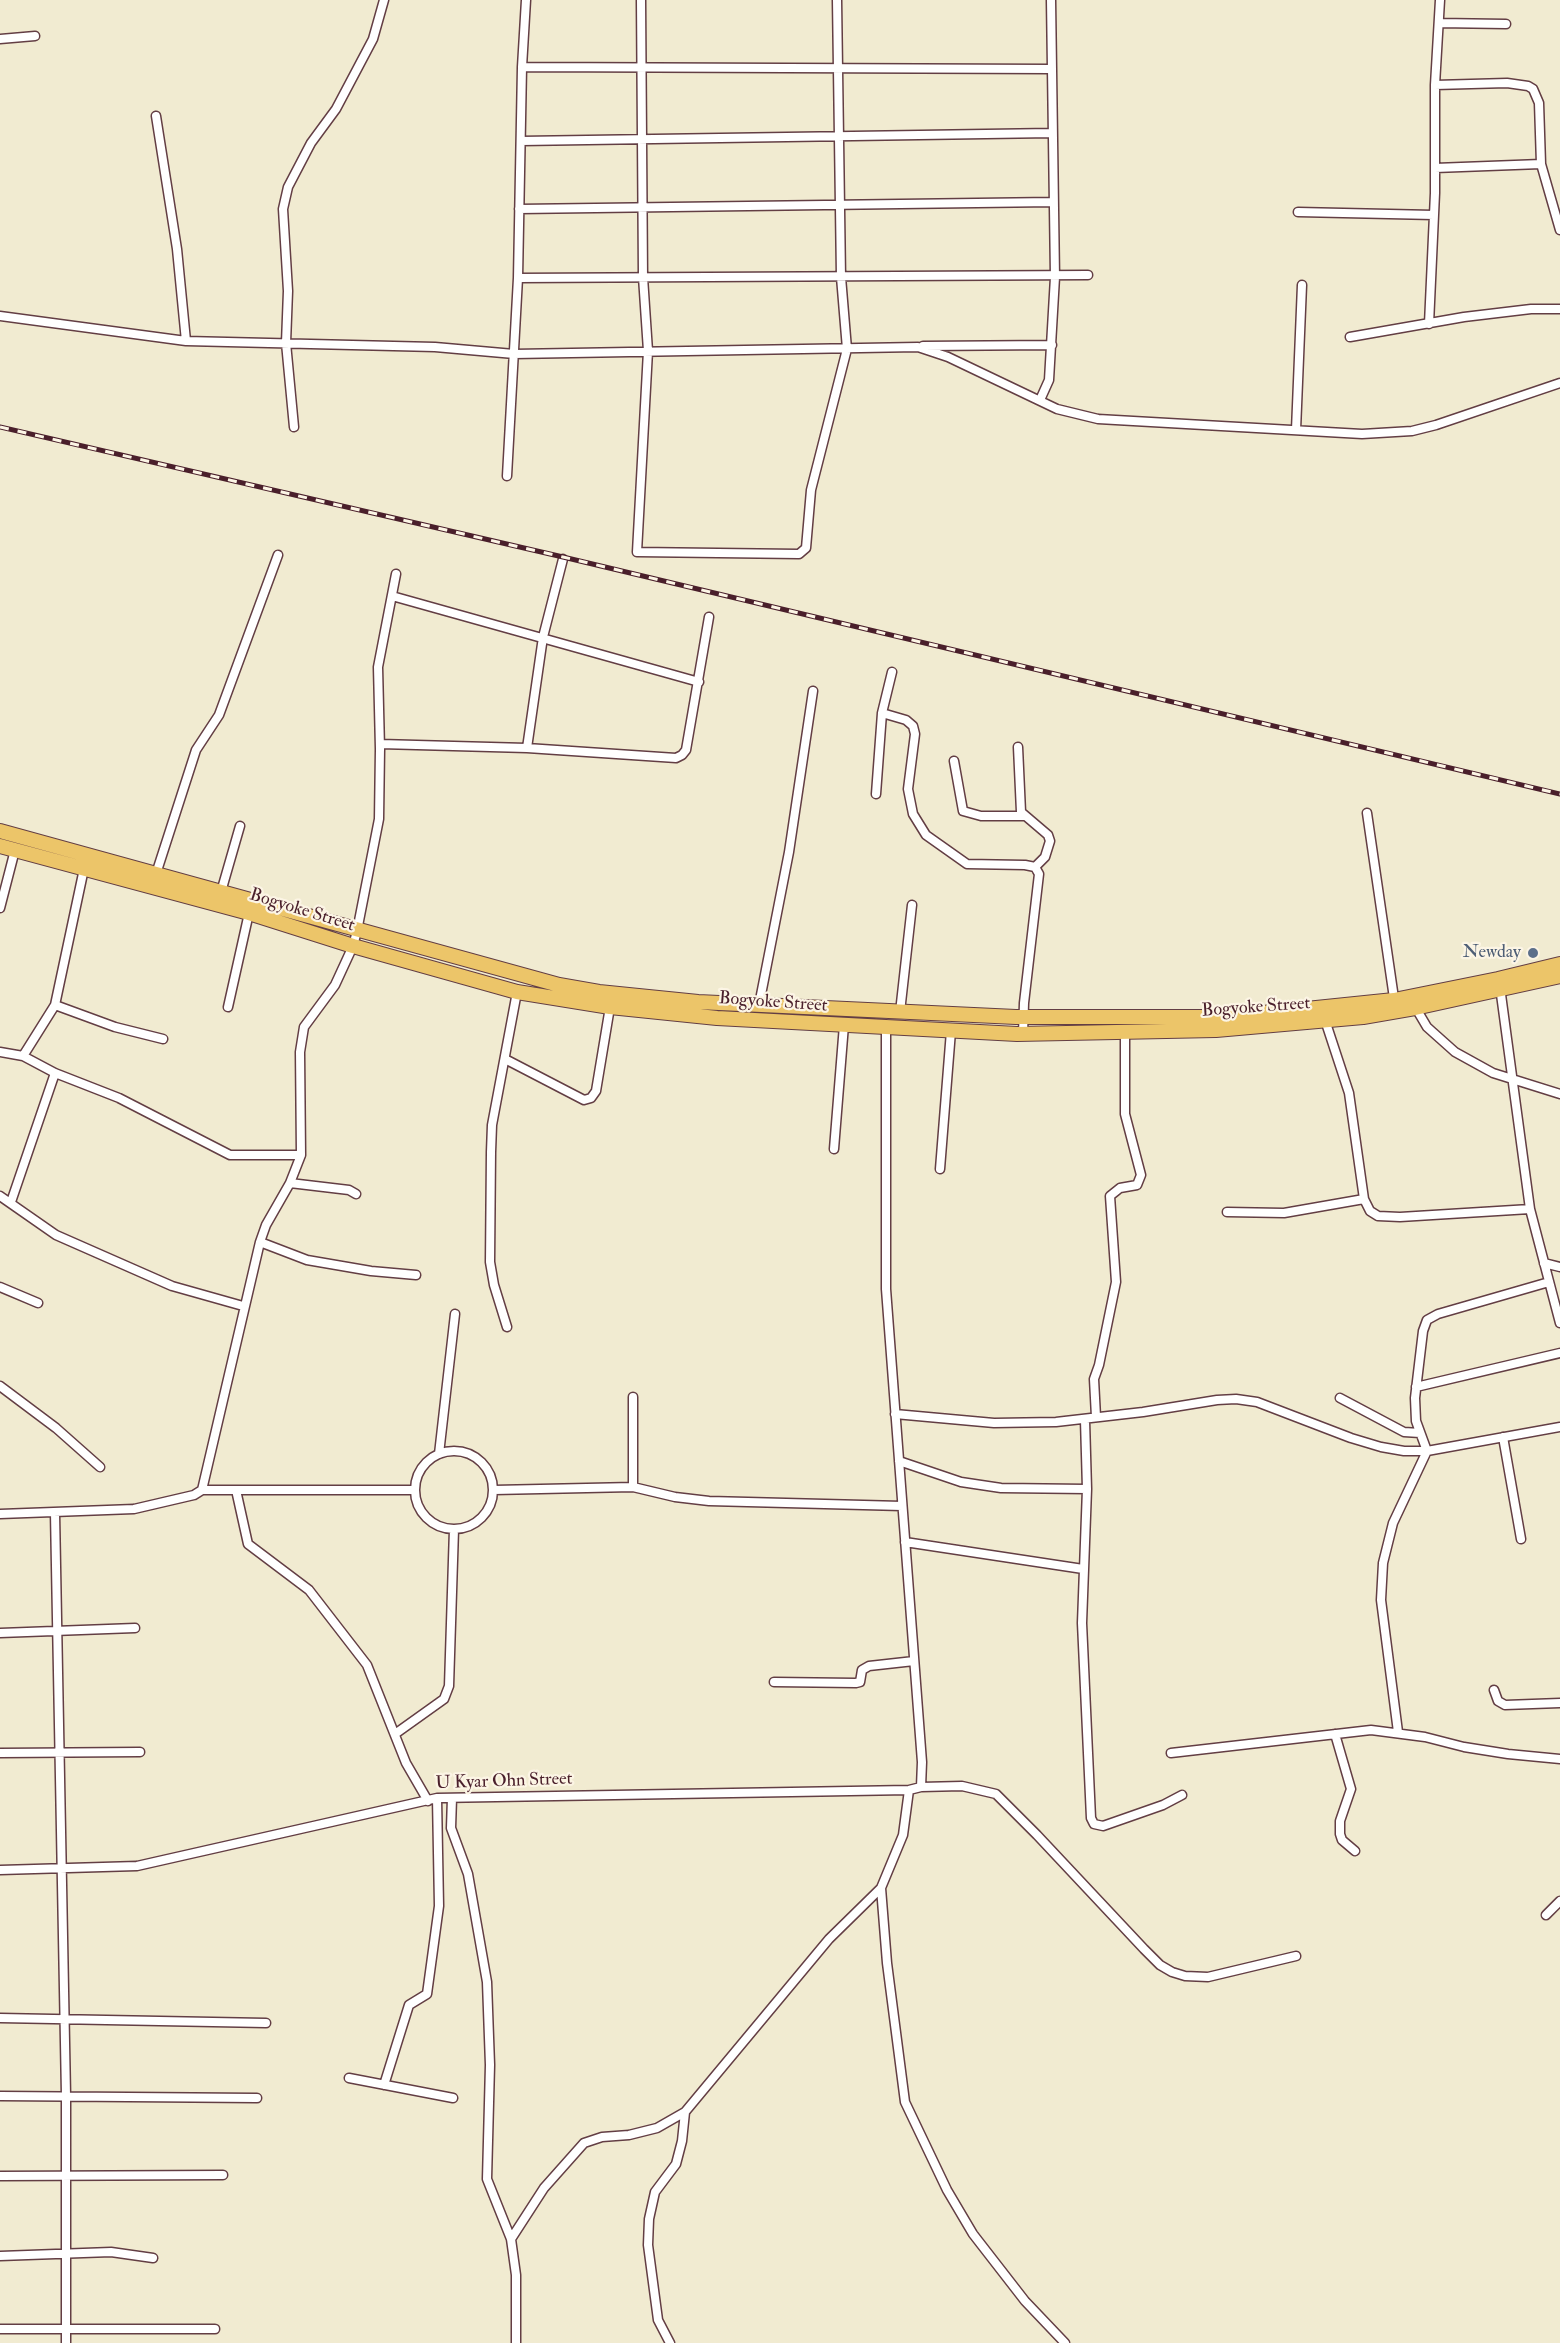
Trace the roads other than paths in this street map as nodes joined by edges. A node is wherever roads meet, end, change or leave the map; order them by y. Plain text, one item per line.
1 (384, 0) edge
2 (526, 0) edge
3 (641, 0) edge
4 (837, 0) edge
5 (1051, 0) edge
6 (1440, 0) edge
7 (1439, 23) junction
8 (1506, 24) dead end
9 (35, 36) dead end
10 (0, 39) edge
11 (641, 66) junction
12 (522, 67) junction
13 (838, 67) junction
14 (1052, 69) junction
15 (1435, 85) junction
16 (156, 116) dead end
17 (1052, 133) junction
18 (838, 136) junction
19 (642, 139) junction
20 (521, 141) junction
21 (1541, 164) junction
22 (1435, 168) junction
23 (1053, 202) junction
24 (840, 205) junction
25 (643, 207) junction
26 (519, 209) junction
27 (1298, 213) dead end
28 (1434, 215) junction
29 (1560, 230) edge
30 (1088, 275) dead end
31 (841, 276) junction
32 (1055, 277) junction
33 (518, 278) junction
34 (643, 278) junction
35 (1302, 285) dead end
36 (1560, 309) edge
37 (0, 316) edge
38 (1429, 324) junction
39 (1350, 337) dead end
40 (186, 341) junction
41 (286, 343) junction
42 (1052, 345) junction
43 (918, 347) junction
44 (847, 349) junction
45 (648, 351) junction
46 (514, 354) junction
47 (1560, 383) edge
48 (1040, 400) junction
49 (294, 427) dead end
50 (1296, 430) junction
51 (507, 476) dead end
52 (278, 555) dead end
53 (563, 559) dead end
54 (396, 574) dead end
55 (392, 596) junction
56 (709, 617) dead end
57 (543, 637) junction
58 (892, 672) dead end
59 (699, 682) junction
60 (813, 692) dead end
61 (882, 713) junction
62 (380, 744) junction
63 (1018, 747) dead end
64 (527, 748) junction
65 (954, 761) dead end
66 (876, 794) dead end
67 (1367, 813) dead end
68 (1024, 816) junction
69 (240, 826) dead end
70 (0, 831) edge
71 (0, 846) edge
72 (15, 850) junction
73 (86, 862) junction
74 (1035, 867) junction
75 (154, 880) junction
76 (222, 892) junction
77 (912, 905) dead end
78 (0, 908) edge
79 (249, 914) junction
80 (357, 931) junction
81 (353, 946) junction
82 (1560, 964) edge
83 (1560, 976) edge
84 (1499, 985) junction
85 (517, 992) junction
86 (1413, 1002) junction
87 (56, 1005) junction
88 (759, 1005) junction
89 (1395, 1005) junction
90 (228, 1007) dead end
91 (610, 1007) junction
92 (900, 1012) junction
93 (1324, 1014) junction
94 (1024, 1017) junction
95 (843, 1025) junction
96 (886, 1028) junction
97 (951, 1031) junction
98 (1125, 1032) junction
99 (1023, 1034) junction
100 (163, 1039) dead end
101 (0, 1052) edge
102 (23, 1056) junction
103 (505, 1059) junction
104 (55, 1073) junction
105 (1514, 1081) junction
106 (1560, 1094) edge
107 (834, 1149) dead end
108 (300, 1155) junction
109 (940, 1169) dead end
110 (290, 1182) junction
111 (356, 1194) dead end
112 (0, 1196) edge
113 (1364, 1198) junction
114 (11, 1202) junction
115 (1530, 1209) junction
116 (1227, 1212) dead end
117 (260, 1242) junction
118 (1544, 1263) junction
119 (1560, 1267) edge
120 (416, 1275) dead end
121 (1549, 1282) junction
122 (0, 1287) edge
123 (38, 1303) dead end
124 (243, 1306) junction
125 (455, 1314) dead end
126 (1560, 1323) edge
127 (507, 1327) dead end
128 (1560, 1353) edge
129 (0, 1386) edge
130 (1416, 1387) junction
131 (633, 1397) dead end
132 (1341, 1398) dead end
133 (895, 1414) junction
134 (1095, 1417) junction
135 (1085, 1420) junction
136 (1560, 1427) edge
137 (1420, 1433) junction
138 (1503, 1437) junction
139 (1427, 1450) junction
140 (439, 1454) junction
141 (899, 1461) junction
142 (100, 1467) dead end
143 (633, 1487) junction
144 (1087, 1489) junction
145 (202, 1490) junction
146 (236, 1490) junction
147 (415, 1490) junction
148 (494, 1490) junction
149 (902, 1506) junction
150 (56, 1513) junction
151 (0, 1514) edge
152 (454, 1529) junction
153 (1521, 1539) dead end
154 (905, 1542) junction
155 (1083, 1569) junction
156 (135, 1628) dead end
157 (58, 1632) junction
158 (0, 1633) edge
159 (914, 1661) junction
160 (774, 1682) dead end
161 (1494, 1690) dead end
162 (1560, 1703) edge
163 (1398, 1732) junction
164 (395, 1734) junction
165 (1335, 1734) junction
166 (140, 1752) dead end
167 (0, 1753) edge
168 (1171, 1753) dead end
169 (59, 1754) junction
170 (1560, 1760) edge
171 (921, 1787) junction
172 (909, 1790) junction
173 (1182, 1795) dead end
174 (437, 1798) junction
175 (452, 1798) junction
176 (428, 1801) junction
177 (1355, 1851) dead end
178 (61, 1869) junction
179 (0, 1870) edge
180 (881, 1888) junction
181 (1560, 1901) edge
182 (1546, 1915) dead end
183 (1296, 1956) dead end
184 (0, 2018) edge
185 (64, 2018) junction
186 (266, 2024) dead end
187 (349, 2078) dead end
188 (384, 2085) junction
189 (66, 2095) junction
190 (0, 2096) edge
191 (257, 2098) dead end
192 (453, 2098) dead end
193 (685, 2112) junction
194 (223, 2175) dead end
195 (0, 2176) edge
196 (66, 2176) junction
197 (511, 2239) junction
198 (66, 2255) junction
199 (0, 2256) edge
200 (153, 2258) dead end
201 (66, 2328) junction
202 (0, 2329) edge
203 (215, 2329) dead end
204 (66, 2343) edge
205 (516, 2343) edge
206 (670, 2343) edge
207 (1065, 2343) edge

1 - 41 street
2 - 12 street
3 - 11 street
4 - 13 street
5 - 14 street
6 - 7 street
7 - 8 street
7 - 15 street
9 - 10 street
11 - 12 street
11 - 13 street
11 - 19 street
12 - 20 street
13 - 14 street
13 - 18 street
14 - 17 street
15 - 21 street
15 - 22 street
16 - 40 street
17 - 18 street
17 - 23 street
18 - 19 street
18 - 24 street
19 - 20 street
19 - 25 street
20 - 26 street
21 - 22 street
21 - 29 street
22 - 28 street
23 - 24 street
23 - 32 street
24 - 25 street
24 - 31 street
25 - 26 street
25 - 34 street
26 - 33 street
27 - 28 street
28 - 38 street
30 - 32 street
31 - 32 street
31 - 34 street
31 - 44 street
32 - 42 street
33 - 34 street
33 - 46 street
34 - 45 street
35 - 50 street
36 - 38 street
37 - 40 street
38 - 39 street
40 - 41 street
41 - 46 street
41 - 49 street
42 - 43 street
42 - 48 street
43 - 44 street
43 - 48 street
44 - 45 street
44 - 45 street
45 - 46 street
46 - 51 street
47 - 50 street
48 - 50 street
52 - 75 street
53 - 57 street
54 - 55 street
55 - 57 street
55 - 62 street
56 - 59 street
57 - 59 street
57 - 64 street
58 - 61 street
59 - 64 street
60 - 88 street
61 - 66 street
61 - 74 street
62 - 64 street
62 - 80 street
63 - 68 street
65 - 68 street
67 - 89 street
68 - 74 street
69 - 76 street
70 - 73 main road, Bogyoke Street
71 - 72 main road, Bogyoke Street
72 - 73 main road, Bogyoke Street
72 - 78 street
73 - 75 main road, Bogyoke Street
73 - 87 street
74 - 94 street
75 - 76 main road, Bogyoke Street
75 - 79 main road, Bogyoke Street
76 - 80 main road, Bogyoke Street
77 - 92 street
79 - 81 main road, Bogyoke Street
79 - 90 street
80 - 81 street
80 - 88 main road, Bogyoke Street
81 - 85 main road, Bogyoke Street
81 - 108 street
82 - 84 main road, Bogyoke Street
83 - 84 main road, Bogyoke Street
84 - 86 main road, Bogyoke Street
84 - 105 street
85 - 91 main road, Bogyoke Street
85 - 103 street
86 - 89 main road, Bogyoke Street
86 - 105 street
87 - 100 street
87 - 102 street
88 - 92 main road, Bogyoke Street
89 - 93 main road, Bogyoke Street
91 - 95 main road, Bogyoke Street
91 - 103 street
92 - 94 main road, Bogyoke Street
93 - 94 main road, Bogyoke Street
93 - 98 main road, Bogyoke Street
93 - 113 street
94 - 99 street
95 - 96 main road, Bogyoke Street
95 - 107 street
96 - 97 main road, Bogyoke Street
96 - 133 street
97 - 99 main road, Bogyoke Street
97 - 109 street
98 - 99 main road, Bogyoke Street
98 - 134 street
101 - 102 street
102 - 104 street
103 - 127 street
104 - 108 street
104 - 114 street
105 - 106 street
105 - 115 street
108 - 110 street
110 - 111 street
110 - 117 street
112 - 114 street
113 - 115 street
113 - 116 street
114 - 124 street
115 - 118 street
117 - 120 street
117 - 124 street
118 - 119 street
118 - 121 street
121 - 126 street
121 - 130 street
122 - 123 street
124 - 145 street
125 - 140 street
128 - 130 street
129 - 142 street
130 - 137 street
131 - 143 street
132 - 137 street
133 - 135 street
133 - 141 street
134 - 135 street
134 - 139 street
135 - 144 street
136 - 138 street
137 - 139 street
138 - 139 street
138 - 153 street
139 - 163 street
140 - 147 street
140 - 148 street
141 - 144 street
141 - 149 street
143 - 148 street
143 - 149 street
144 - 155 street
145 - 146 street
145 - 150 street
146 - 147 street
146 - 164 street
147 - 152 street
148 - 152 street
149 - 154 street
150 - 151 street
150 - 157 street
152 - 164 street
154 - 155 street
154 - 159 street
155 - 173 street
156 - 157 street
157 - 158 street
157 - 169 street
159 - 160 street
159 - 171 street
161 - 162 street
163 - 165 street
163 - 170 street
164 - 176 street
165 - 168 street
165 - 177 street
166 - 169 street
167 - 169 street
169 - 178 street
171 - 172 street, U Kyar Ohn Street
171 - 183 street, U Kyar Ohn Street
172 - 175 street, U Kyar Ohn Street
172 - 180 street
174 - 175 street, U Kyar Ohn Street
174 - 176 street, U Kyar Ohn Street
174 - 188 street
175 - 197 street
176 - 178 street, U Kyar Ohn Street
178 - 179 street, U Kyar Ohn Street
178 - 185 street
180 - 193 street
180 - 207 street
181 - 182 street
184 - 185 street
185 - 186 street
185 - 189 street
187 - 188 street
188 - 192 street
189 - 190 street
189 - 191 street
189 - 196 street
193 - 197 street
193 - 206 street
194 - 196 street
195 - 196 street
196 - 198 street
197 - 205 street
198 - 199 street
198 - 200 street
198 - 201 street
201 - 202 street
201 - 203 street
201 - 204 street

